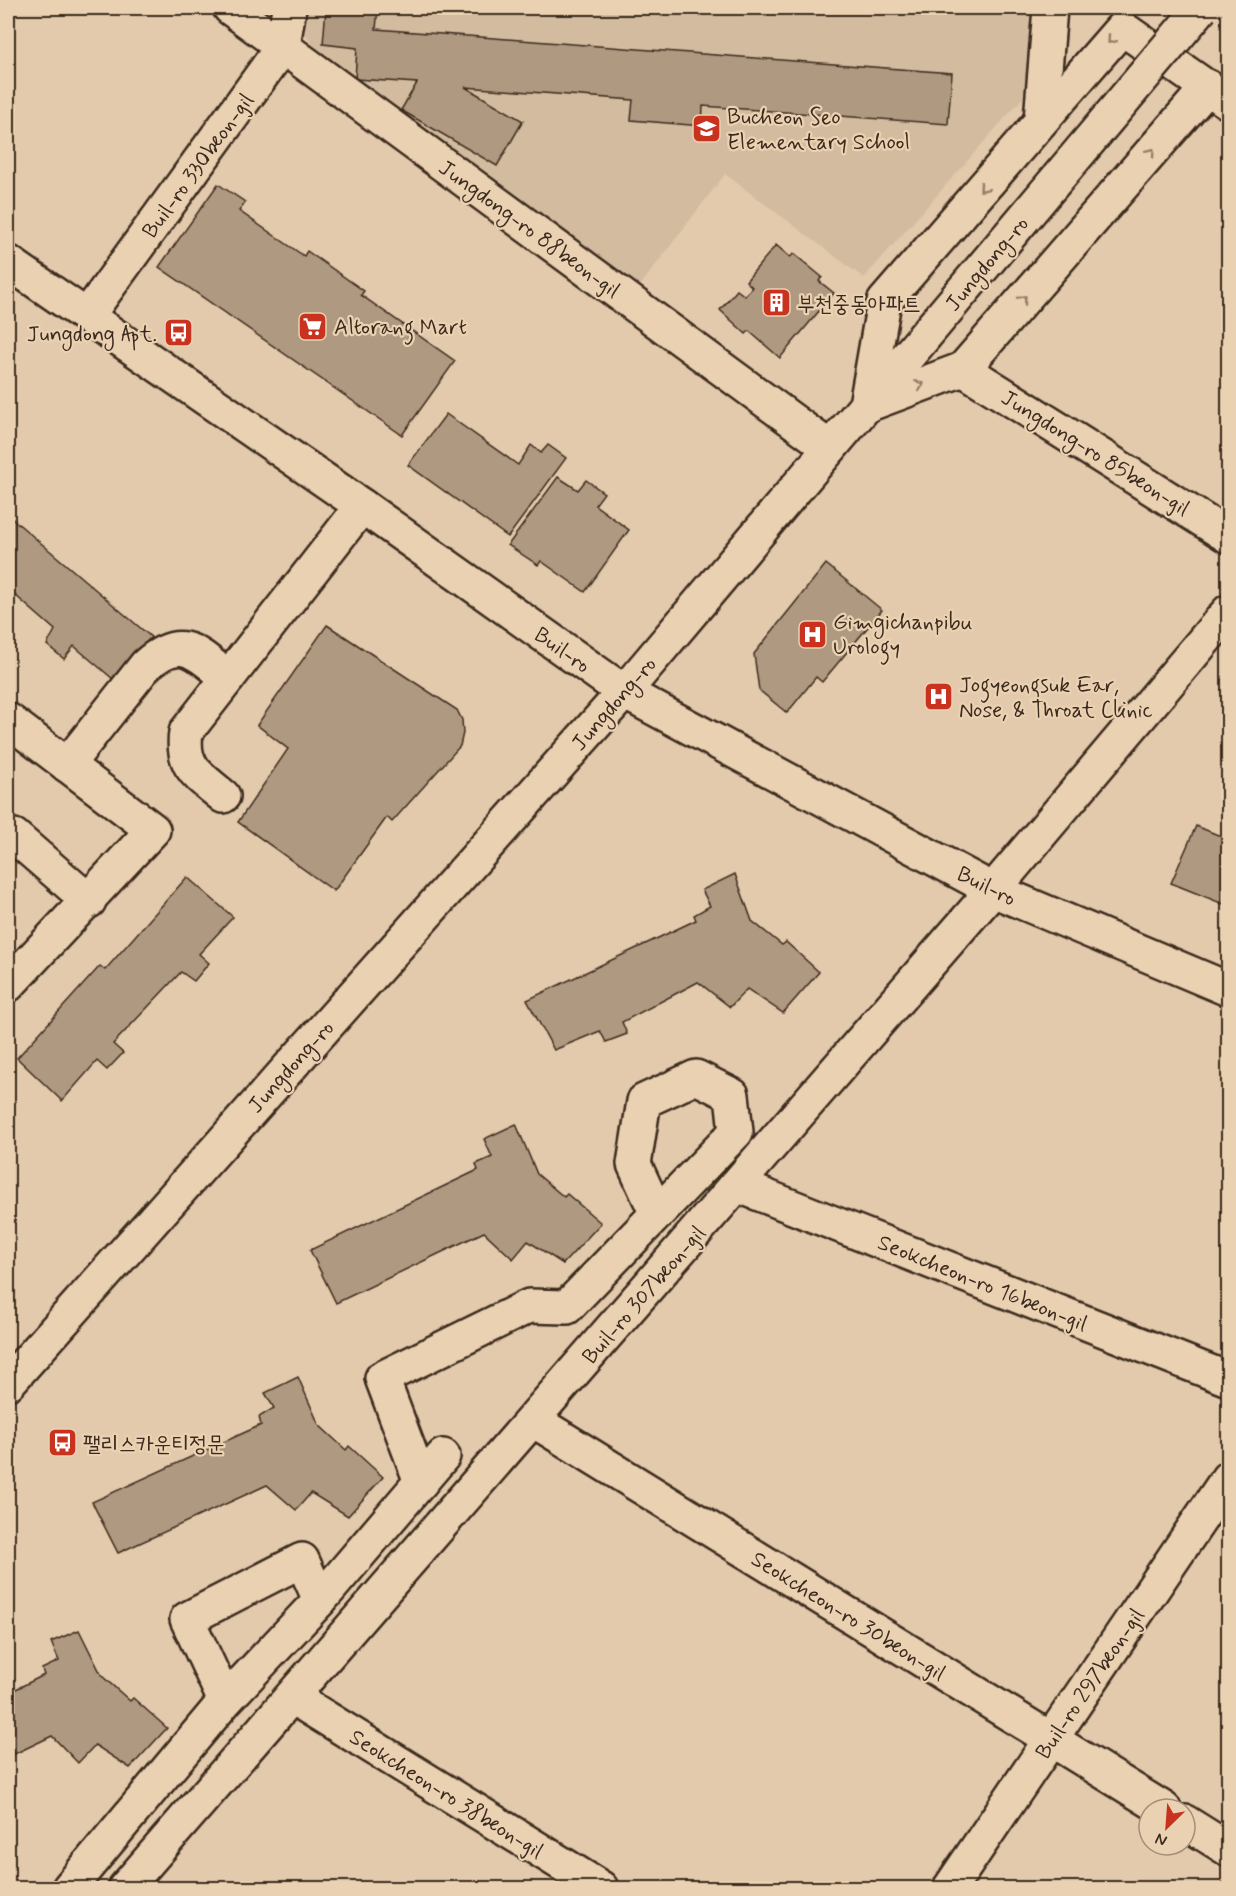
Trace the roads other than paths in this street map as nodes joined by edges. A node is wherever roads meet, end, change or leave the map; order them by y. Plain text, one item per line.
1 (230, 8) edge
2 (289, 8) edge
3 (1050, 8) edge
4 (1201, 8) edge
5 (283, 46) junction
6 (1218, 95) edge
7 (1041, 120) junction
8 (8, 262) edge
9 (87, 316) junction
10 (963, 369) junction
11 (866, 406) junction
12 (830, 448) junction
13 (362, 506) junction
14 (1228, 536) edge
15 (1228, 612) edge
16 (228, 678) junction
17 (624, 692) junction
18 (8, 720) edge
19 (67, 765) junction
20 (223, 796) dead end
21 (8, 843) edge
22 (993, 890) junction
23 (89, 901) junction
24 (8, 985) edge
25 (1228, 989) edge
26 (737, 1185) junction
27 (657, 1214) dead end
28 (1228, 1379) edge
29 (8, 1383) edge
30 (533, 1420) junction
31 (443, 1456) dead end
32 (1228, 1478) edge
33 (421, 1482) junction
34 (320, 1600) junction
35 (292, 1697) junction
36 (225, 1701) junction
37 (1051, 1739) junction
38 (1145, 1797) edge
39 (1197, 1830) edge
40 (1228, 1849) edge
41 (69, 1888) edge
42 (125, 1888) edge
43 (601, 1888) edge
44 (950, 1888) edge

1 - 5 street, Jungdong-ro 88beon-gil
2 - 5 street, Buil-ro 330beon-gil
3 - 7 street
4 - 11 street, Jungdong-ro, bridge
5 - 9 street, Buil-ro 330beon-gil
5 - 12 street, Jungdong-ro 88beon-gil
6 -> 7 street
10 -> 6 street
7 -> 11 street
8 - 9 street, Buil-ro
9 - 13 street, Buil-ro
11 -> 10 street
10 - 14 street, Jungdong-ro 85beon-gil
11 - 12 street, Jungdong-ro
12 - 17 street, Jungdong-ro
13 - 16 street
13 - 17 street, Buil-ro
15 - 22 street, Buil-ro 307beon-gil
16 - 19 street
16 - 20 street
17 - 22 street, Buil-ro
17 - 29 street, Jungdong-ro
18 - 19 street
19 - 23 street
21 - 23 street
22 - 25 street, Buil-ro
22 - 26 street, Buil-ro 307beon-gil
23 - 24 street
26 - 28 street, Seokcheon-ro 16beon-gil
26 - 30 street, Buil-ro 307beon-gil
27 - 33 street
30 - 35 street, Buil-ro 307beon-gil
30 - 37 street, Seokcheon-ro 30beon-gil
31 - 33 street
32 - 37 street, Buil-ro 297beon-gil
33 - 34 street
34 - 36 street
34 - 36 street
35 - 42 street, Buil-ro 307beon-gil
35 - 43 street, Seokcheon-ro 38beon-gil
36 - 41 street
37 - 38 street, Seokcheon-ro 30beon-gil
37 - 44 street, Buil-ro 297beon-gil
39 - 40 street

